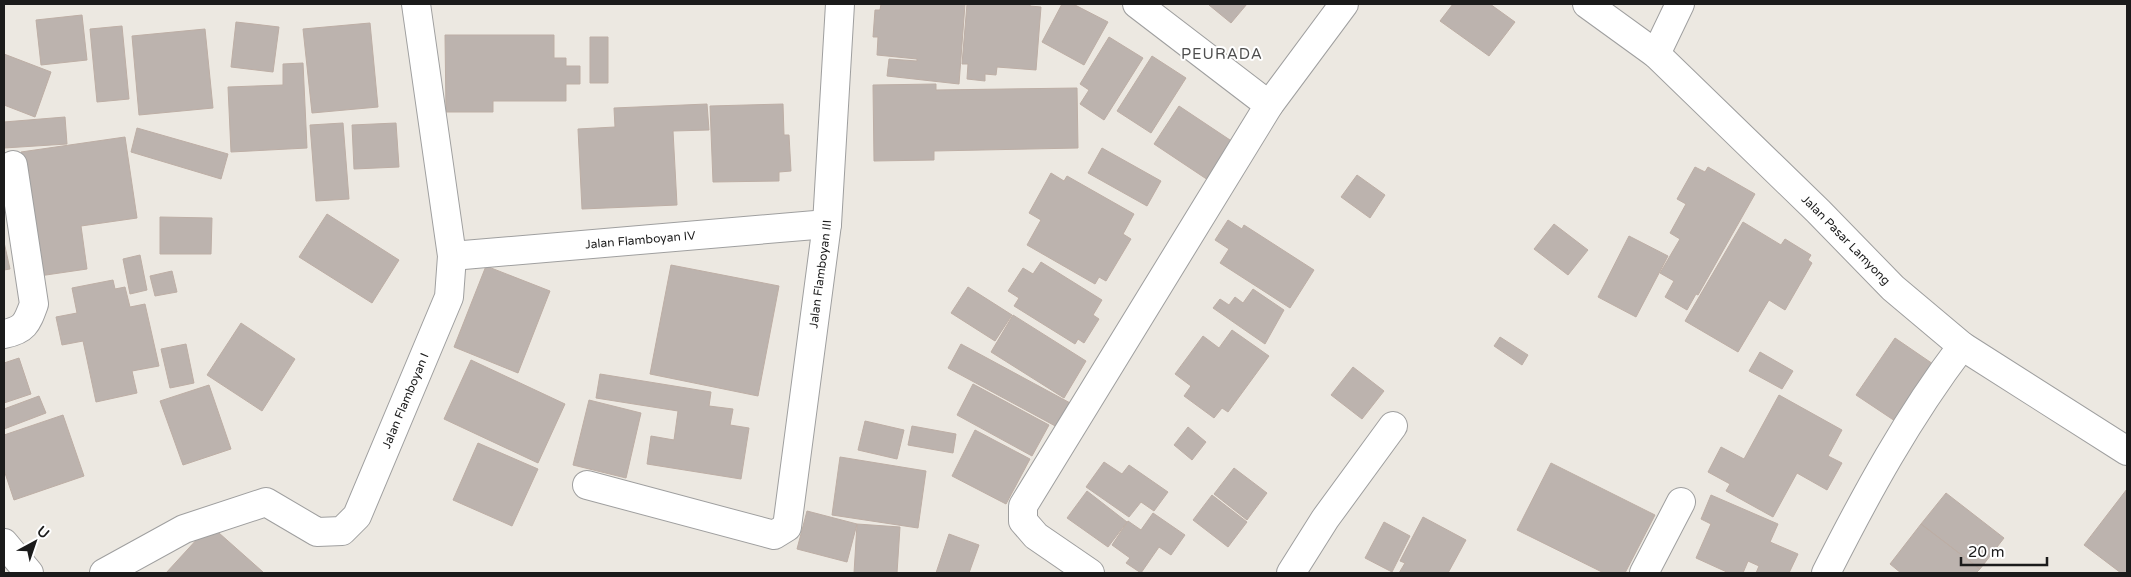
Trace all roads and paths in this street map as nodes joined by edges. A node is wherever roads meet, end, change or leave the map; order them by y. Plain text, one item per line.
1 (416, 4) edge
2 (840, 4) edge
3 (1137, 4) edge
4 (1344, 4) edge
5 (1587, 4) edge
6 (1680, 4) edge
7 (1656, 54) junction
8 (1269, 105) junction
9 (13, 165) dead end
10 (827, 224) junction
11 (452, 256) junction
12 (4, 334) edge
13 (1962, 346) junction
14 (1393, 426) dead end
15 (2127, 450) edge
16 (587, 485) dead end
17 (1681, 502) dead end
18 (4, 543) edge
19 (30, 573) edge
20 (104, 573) edge
21 (1090, 573) edge
22 (1291, 573) edge
23 (1644, 573) edge
24 (1826, 573) edge

1 - 11 street, Jalan Flamboyan I
2 - 10 street, Jalan Flamboyan III
3 - 8 street
4 - 8 street
5 - 7 street, Jalan Pasar Lamyong
6 - 7 street
7 - 13 street, Jalan Pasar Lamyong
8 - 21 street
9 - 12 street
10 - 11 street, Jalan Flamboyan IV
10 - 16 street, Jalan Flamboyan III
11 - 20 street, Jalan Flamboyan I
13 - 15 street, Jalan Pasar Lamyong
13 - 24 street
14 - 22 street
17 - 23 street
18 - 19 street

